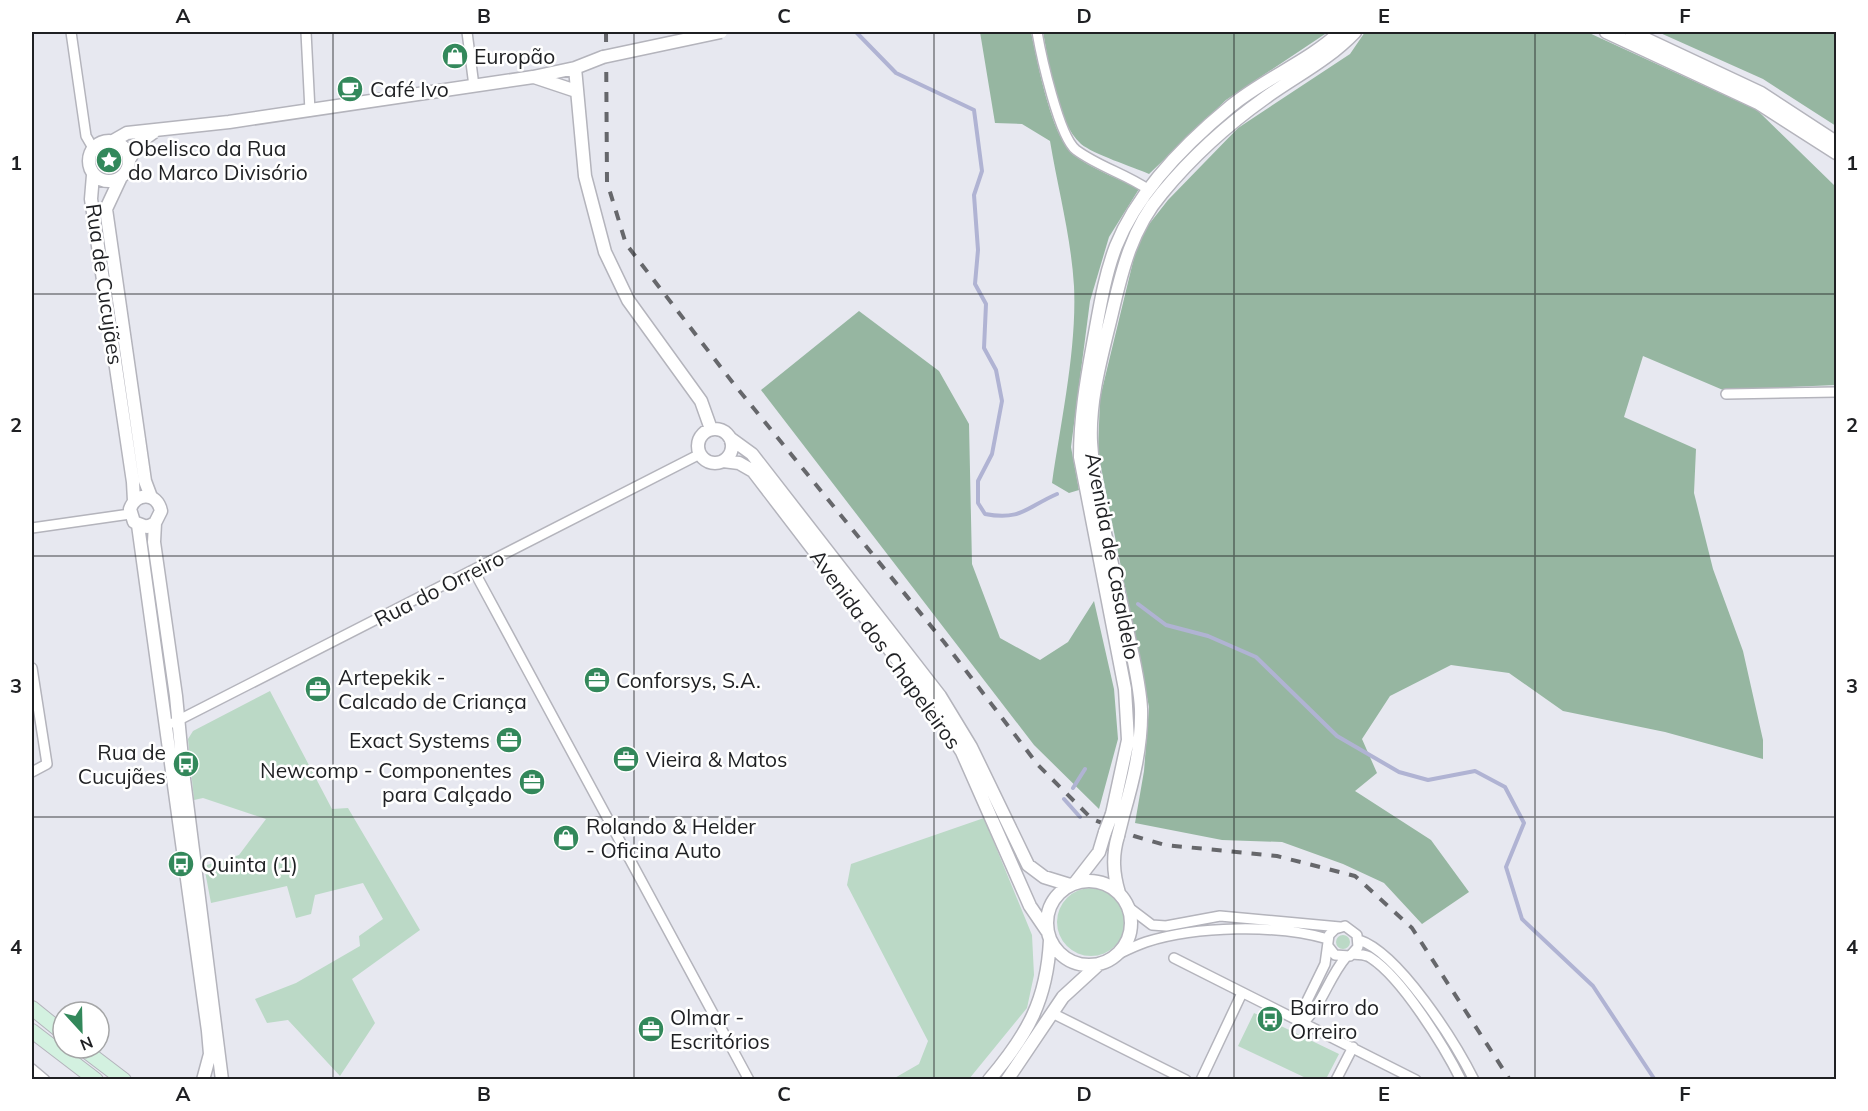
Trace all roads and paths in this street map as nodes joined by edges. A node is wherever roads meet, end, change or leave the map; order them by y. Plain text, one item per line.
1 (71, 32) edge
2 (306, 32) edge
3 (467, 32) edge
4 (721, 32) edge
5 (1037, 32) edge
6 (1340, 32) edge
7 (1355, 32) edge
8 (1606, 32) edge
9 (1631, 32) edge
10 (575, 68) junction
11 (533, 77) junction
12 (474, 86) junction
13 (576, 91) junction
14 (310, 111) junction
15 (154, 132) junction
16 (113, 141) junction
17 (1836, 142) edge
18 (93, 148) junction
19 (1836, 153) edge
20 (129, 160) junction
21 (93, 175) junction
22 (121, 177) junction
23 (1149, 190) junction
24 (1836, 392) edge
25 (1726, 394) dead end
26 (711, 429) junction
27 (730, 438) junction
28 (700, 454) junction
29 (723, 461) junction
30 (151, 497) junction
31 (134, 501) junction
32 (130, 514) junction
33 (155, 523) junction
34 (138, 525) junction
35 (32, 528) edge
36 (474, 571) junction
37 (32, 668) edge
38 (34, 703) edge
39 (178, 721) junction
40 (166, 728) junction
41 (32, 772) edge
42 (1118, 815) junction
43 (1072, 884) junction
44 (1120, 894) junction
45 (1128, 906) junction
46 (1340, 927) junction
47 (1048, 935) junction
48 (1359, 940) junction
49 (1328, 943) junction
50 (1350, 956) junction
51 (1112, 957) junction
52 (1174, 958) dead end
53 (1099, 964) junction
54 (1242, 993) junction
55 (32, 1008) edge
56 (1052, 1013) junction
57 (1304, 1022) junction
58 (51, 1023) edge
59 (32, 1031) edge
60 (1353, 1047) junction
61 (98, 1060) edge
62 (32, 1069) edge
63 (45, 1080) edge
64 (96, 1080) edge
65 (124, 1080) edge
66 (203, 1080) edge
67 (222, 1080) edge
68 (749, 1080) edge
69 (989, 1080) edge
70 (1007, 1080) edge
71 (1186, 1080) edge
72 (1201, 1080) edge
73 (1336, 1080) edge
74 (1416, 1080) edge
75 (1461, 1080) edge
76 (1474, 1080) edge

1 - 18 street
2 - 14 street
3 - 12 street
4 - 10 street, bridge
5 - 23 street
6 - 23 street, Avenida de Casaldelo
7 - 42 street, Avenida de Casaldelo
8 - 19 street
9 - 17 street
10 - 11 street
10 - 13 street
11 - 12 street
11 - 13 street
12 - 14 street
13 - 26 street
14 - 15 street
15 - 16 street
15 - 20 street
16 - 18 street
16 - 20 street
18 - 21 street
20 - 22 street
21 - 22 street
21 - 31 street, Rua de Cucujães
22 - 30 street, Rua de Cucujães
23 - 42 street, Avenida de Casaldelo
24 - 25 street
26 - 27 street, Avenida dos Chapeleiros
26 - 28 street
27 - 29 street
27 - 43 street, Avenida dos Chapeleiros
28 - 29 street, Avenida dos Chapeleiros
28 - 36 street, Rua do Orreiro
29 - 47 street, Avenida dos Chapeleiros
30 - 31 street
30 - 33 street, Rua de Cucujães
31 - 32 street, Rua de Cucujães
32 - 34 street
32 - 35 street
33 - 34 street
33 - 39 street, Rua de Cucujães
34 - 40 street
36 - 39 street, Rua do Orreiro
36 - 68 street
37 - 38 street
38 - 41 street
39 - 40 street, Rua do Orreiro
39 - 67 street, Rua de Cucujães
40 - 66 street
42 - 43 street, Avenida de Casaldelo, bridge
42 - 44 street, Avenida de Casaldelo, bridge
43 - 44 street
43 - 47 street
44 - 45 street
45 - 46 street
45 - 51 street
46 - 48 street
46 - 49 street
47 - 53 street
47 - 69 street
48 - 50 street
48 - 76 street
49 - 50 street
49 - 51 street
49 - 57 street
50 - 57 street
50 - 75 street
51 - 53 street
52 - 54 street
53 - 56 street
54 - 57 street
54 - 72 street
55 - 58 main road
56 - 70 street
56 - 71 street
57 - 60 street
59 - 64 main road
60 - 73 street
60 - 74 street
61 - 65 main road
62 - 63 street

